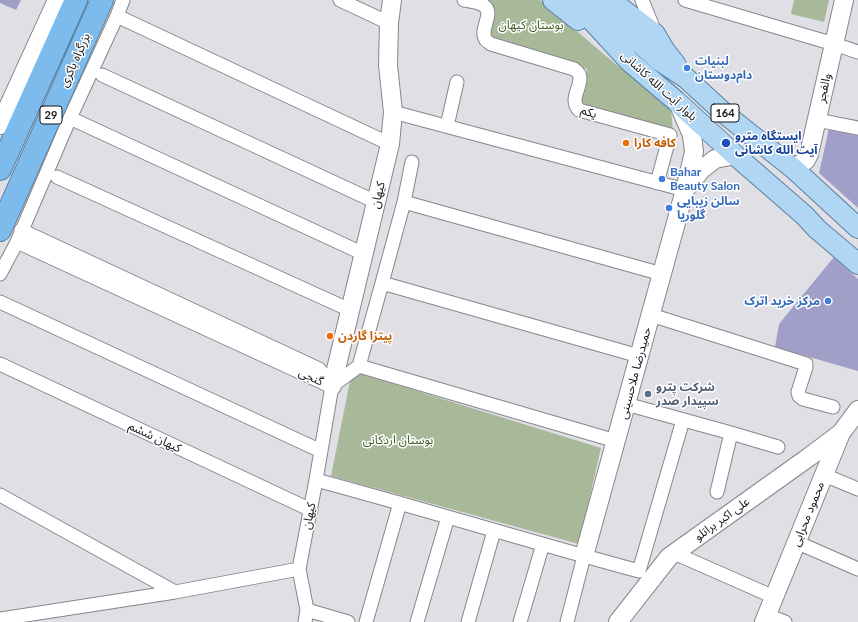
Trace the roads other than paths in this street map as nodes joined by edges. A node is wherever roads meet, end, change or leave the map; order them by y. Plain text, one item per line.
1 (57, 0) edge
2 (76, 0) edge
3 (102, 0) edge
4 (123, 0) edge
5 (340, 0) edge
6 (392, 0) edge
7 (464, 0) edge
8 (553, 0) edge
9 (571, 0) edge
10 (591, 0) edge
11 (610, 0) edge
12 (642, 0) edge
13 (685, 0) edge
14 (844, 0) edge
15 (117, 16) junction
16 (389, 23) junction
17 (655, 34) junction
18 (834, 44) junction
19 (858, 52) edge
20 (629, 62) junction
21 (102, 75) dead end
22 (686, 78) junction
23 (457, 82) dead end
24 (676, 101) junction
25 (393, 112) junction
26 (70, 118) junction
27 (817, 120) junction
28 (0, 125) edge
29 (447, 126) junction
30 (858, 128) edge
31 (390, 144) junction
32 (734, 155) junction
33 (412, 162) dead end
34 (0, 169) edge
35 (794, 169) junction
36 (57, 177) dead end
37 (657, 182) junction
38 (685, 190) junction
39 (376, 202) junction
40 (404, 202) junction
41 (858, 228) edge
42 (13, 234) edge
43 (364, 254) junction
44 (858, 264) edge
45 (0, 274) edge
46 (662, 274) junction
47 (382, 283) junction
48 (0, 302) edge
49 (350, 310) junction
50 (651, 315) junction
51 (639, 356) junction
52 (0, 364) edge
53 (358, 366) junction
54 (332, 386) junction
55 (626, 404) junction
56 (833, 407) dead end
57 (858, 411) edge
58 (684, 420) junction
59 (731, 433) junction
60 (841, 433) junction
61 (616, 441) junction
62 (778, 447) dead end
63 (321, 451) junction
64 (824, 475) junction
65 (316, 480) junction
66 (858, 489) edge
67 (717, 492) dead end
68 (0, 496) edge
69 (400, 503) junction
70 (311, 510) junction
71 (448, 517) junction
72 (494, 531) junction
73 (796, 542) junction
74 (543, 544) junction
75 (674, 553) junction
76 (584, 556) junction
77 (299, 569) junction
78 (858, 569) edge
79 (175, 592) junction
80 (774, 597) junction
81 (306, 616) edge
82 (765, 618) edge
83 (0, 619) edge
84 (294, 622) edge
85 (348, 622) edge
86 (366, 622) edge
87 (417, 622) edge
88 (468, 622) edge
89 (520, 622) edge
90 (567, 622) edge
91 (618, 622) edge
92 (785, 622) edge

1 - 28 street
2 - 34 highway, بزرگراه باکری / 29
3 - 42 highway, بزرگراه باکری / 29
4 - 15 street
5 - 16 street
6 - 16 street, کیهان
7 - 37 street, یکم
8 - 20 main road
9 - 20 main road, بلوار آیت الله کاشانی / 164
10 - 22 main road, بلوار آیت الله کاشانی / 164
11 - 17 main road
12 - 17 street
13 - 18 street
14 - 18 street, والفجر
15 - 26 street
15 - 31 street
16 - 25 street, کیهان
17 - 22 main road
18 - 19 street
18 - 27 street, والفجر
20 - 24 main road, بلوار آیت الله کاشانی / 164
21 - 39 street
22 - 35 main road, بلوار آیت الله کاشانی / 164
23 - 29 street
24 - 32 main road, بلوار آیت الله کاشانی / 164
24 - 38 street, حمیدرضا ملاحسینی
25 - 29 street
25 - 31 street, کیهان
26 - 42 street
26 - 43 street
27 - 30 street
27 - 35 street, والفجر
29 - 37 street
31 - 39 street, کیهان
32 - 38 street
32 - 44 main road, بلوار آیت الله کاشانی / 164
33 - 40 street
35 - 41 main road, بلوار آیت الله کاشانی / 164
36 - 49 street
37 - 38 street
38 - 46 street, حمیدرضا ملاحسینی
39 - 43 street, کیهان
40 - 46 street
40 - 47 street
42 - 45 street
42 - 54 street, گنجی
43 - 49 street, کیهان
46 - 50 street, حمیدرضا ملاحسینی
47 - 51 street
47 - 53 street
48 - 63 street
49 - 54 street, کیهان
50 - 51 street, حمیدرضا ملاحسینی
50 - 56 street
51 - 55 street, حمیدرضا ملاحسینی
52 - 70 street, کیهان ششم
53 - 54 street
53 - 61 street
54 - 63 street, کیهان
55 - 58 street
55 - 61 street, حمیدرضا ملاحسینی
57 - 60 street, محمود محرابی
58 - 59 street
58 - 76 street
59 - 62 street
59 - 67 street
60 - 64 street, محمود محرابی
60 - 75 street, علی اکبر براتلو
61 - 76 street, حمیدرضا ملاحسینی
63 - 65 street, کیهان
64 - 66 street
64 - 73 street, محمود محرابی
65 - 69 street
65 - 70 street, کیهان
68 - 79 street
69 - 71 street
69 - 86 street
70 - 77 street, کیهان
71 - 72 street
71 - 87 street
72 - 74 street
72 - 88 street
73 - 78 street
73 - 80 street, محمود محرابی
74 - 76 street
74 - 89 street
75 - 80 street
75 - 91 street, علی اکبر براتلو
76 - 90 street
77 - 79 street
77 - 81 street, کیهان
79 - 83 street
80 - 82 street, محمود محرابی
81 - 84 street
81 - 85 street
82 - 92 street

